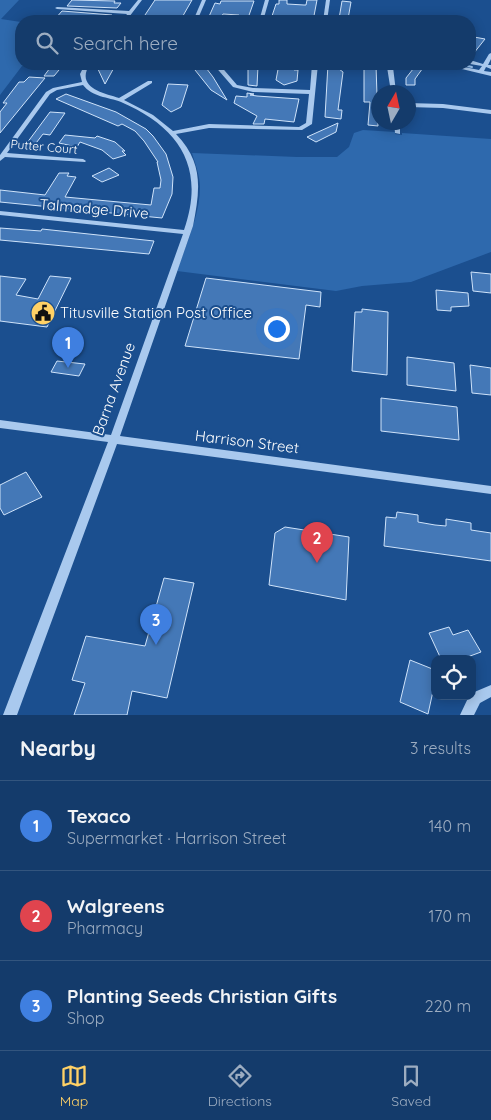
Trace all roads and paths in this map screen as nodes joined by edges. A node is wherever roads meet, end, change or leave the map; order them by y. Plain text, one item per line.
1 (140, 0) edge
2 (204, 0) edge
3 (267, 0) edge
4 (328, 0) edge
5 (57, 8) dead end
6 (131, 13) joint
7 (198, 15) edge
8 (262, 15) edge
9 (326, 15) edge
10 (491, 55) edge
11 (476, 64) edge
12 (484, 66) junction
13 (491, 67) edge
14 (83, 70) edge
15 (221, 70) edge
16 (314, 70) edge
17 (390, 70) edge
18 (471, 70) edge
19 (480, 72) junction
20 (491, 74) edge
21 (150, 82) dead end
22 (85, 83) junction
23 (393, 85) edge
24 (311, 92) junction
25 (119, 100) junction
26 (416, 105) edge
27 (491, 112) edge
28 (398, 130) edge
29 (173, 133) junction
30 (398, 133) dead end
31 (2, 157) edge
32 (83, 161) dead end
33 (0, 213) edge
34 (186, 232) junction
35 (0, 424) edge
36 (112, 440) junction
37 (491, 490) edge
38 (491, 691) edge
39 (10, 715) edge
40 (467, 715) edge

1 - 6 street
2 - 7 street
3 - 8 street
4 - 9 street
5 - 6 street
10 - 12 street
11 - 12 street
12 - 13 street
12 - 19 street
14 - 22 street
15 - 24 street
16 - 24 street
17 - 23 street
18 - 19 street
19 - 20 street
21 - 25 street
22 - 25 street, Barna Avenue
22 - 31 street
24 - 29 street
25 - 29 street, Barna Avenue
26 - 27 street
28 - 30 street
29 - 34 street, Barna Avenue
31 - 32 street, Putter Court
33 - 34 street, Talmadge Drive
34 - 36 street, Barna Avenue
35 - 36 street, Harrison Street
36 - 37 street, Harrison Street
36 - 39 street, Barna Avenue
38 - 40 street

